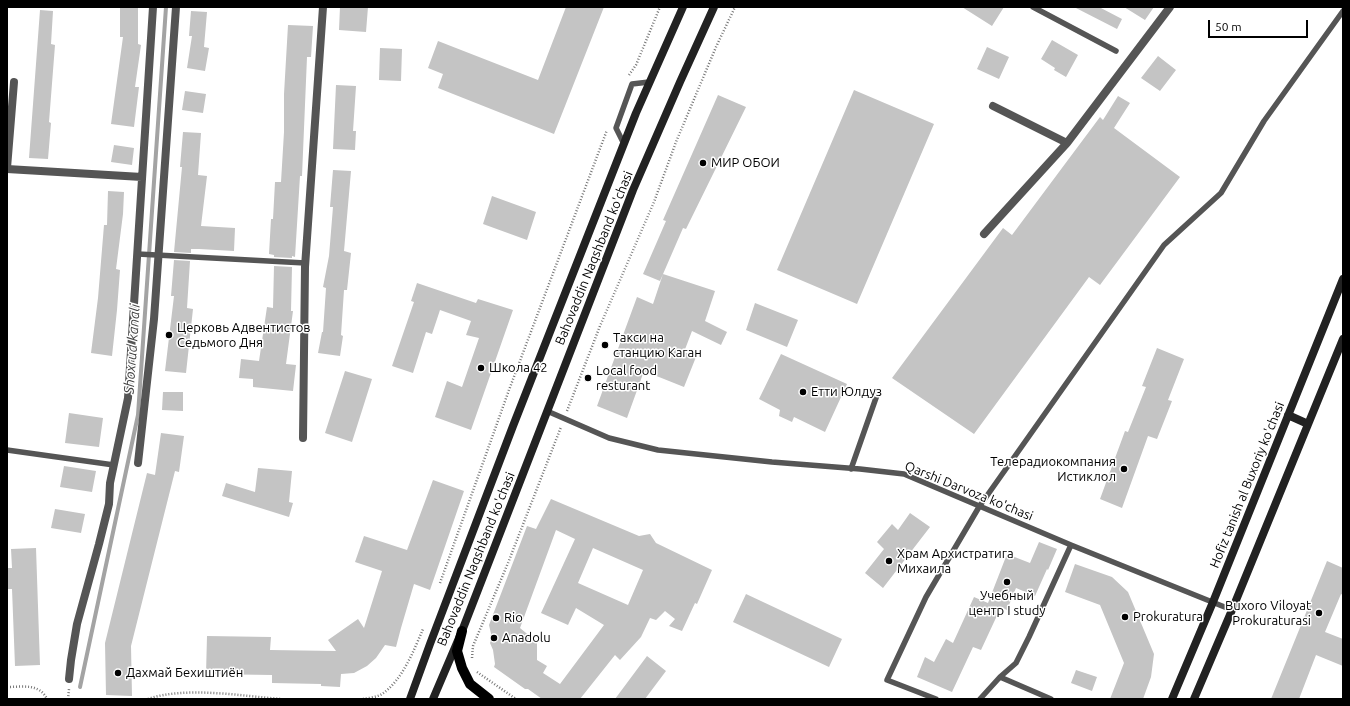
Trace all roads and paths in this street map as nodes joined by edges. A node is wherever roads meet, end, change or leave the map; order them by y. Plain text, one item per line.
1 (153, 7) edge
2 (176, 7) edge
3 (323, 7) edge
4 (660, 7) edge
5 (682, 7) edge
6 (714, 7) edge
7 (735, 7) edge
8 (1032, 7) edge
9 (1170, 7) edge
10 (1343, 11) edge
11 (1116, 51) dead end
12 (626, 81) dead end
13 (14, 82) dead end
14 (649, 82) junction
15 (993, 106) dead end
16 (609, 125) dead end
17 (1067, 143) junction
18 (624, 144) junction
19 (7, 168) edge
20 (142, 177) junction
21 (984, 234) dead end
22 (138, 254) junction
23 (158, 255) junction
24 (306, 263) junction
25 (1343, 279) edge
26 (1343, 339) edge
27 (877, 395) dead end
28 (547, 411) junction
29 (566, 413) dead end
30 (1288, 415) junction
31 (563, 420) dead end
32 (1308, 424) junction
33 (303, 438) dead end
34 (7, 450) edge
35 (138, 463) dead end
36 (114, 465) junction
37 (851, 469) junction
38 (979, 507) junction
39 (1071, 545) junction
40 (439, 587) dead end
41 (1213, 602) junction
42 (1232, 610) junction
43 (424, 627) dead end
44 (462, 631) junction
45 (472, 659) dead end
46 (475, 671) dead end
47 (1000, 677) junction
48 (69, 678) dead end
49 (7, 687) edge
50 (68, 694) dead end
51 (47, 699) edge
52 (68, 699) edge
53 (148, 699) edge
54 (281, 699) edge
55 (363, 699) edge
56 (410, 699) edge
57 (433, 699) edge
58 (489, 699) edge
59 (516, 699) edge
60 (936, 699) edge
61 (980, 699) edge
62 (1051, 699) edge
63 (1172, 699) edge
64 (1194, 699) edge

1 - 20 street
2 - 23 street
3 - 24 street
4 - 12 path
5 - 14 main road, Bahovaddin Naqshband ko'chasi
6 - 28 main road, Bahovaddin Naqshband ko'chasi
7 - 29 path
8 - 11 lane
9 - 17 street
10 - 38 lane
13 - 19 street
14 - 18 main road, Bahovaddin Naqshband ko'chasi
14 - 18 lane
15 - 17 street
16 - 40 path
17 - 21 street
18 - 56 main road, Bahovaddin Naqshband ko'chasi
19 - 20 street
20 - 22 street
22 - 23 lane
22 - 36 street
23 - 24 lane
23 - 35 street
24 - 33 street
25 - 30 main road, Hofiz tanish al Buxoriy ko'chasi
26 - 32 main road
27 - 37 lane
28 - 37 lane, Qarshi Darvoza ko'chasi
28 - 44 main road, Bahovaddin Naqshband ko'chasi
30 - 32 main road
30 - 41 main road, Hofiz tanish al Buxoriy ko'chasi
31 - 45 path
32 - 42 main road
34 - 36 lane
36 - 48 street
37 - 38 lane, Qarshi Darvoza ko'chasi
38 - 39 lane, Qarshi Darvoza ko'chasi
38 - 60 lane
39 - 41 lane, Qarshi Darvoza ko'chasi
39 - 47 lane
41 - 42 lane, Qarshi Darvoza ko'chasi
41 - 63 main road, Hofiz tanish al Buxoriy ko'chasi
42 - 64 main road
43 - 55 path
44 - 57 main road, Bahovaddin Naqshband ko'chasi
44 - 58 main road
46 - 59 path
47 - 61 lane
47 - 62 lane
49 - 51 path
50 - 52 path
53 - 54 path

